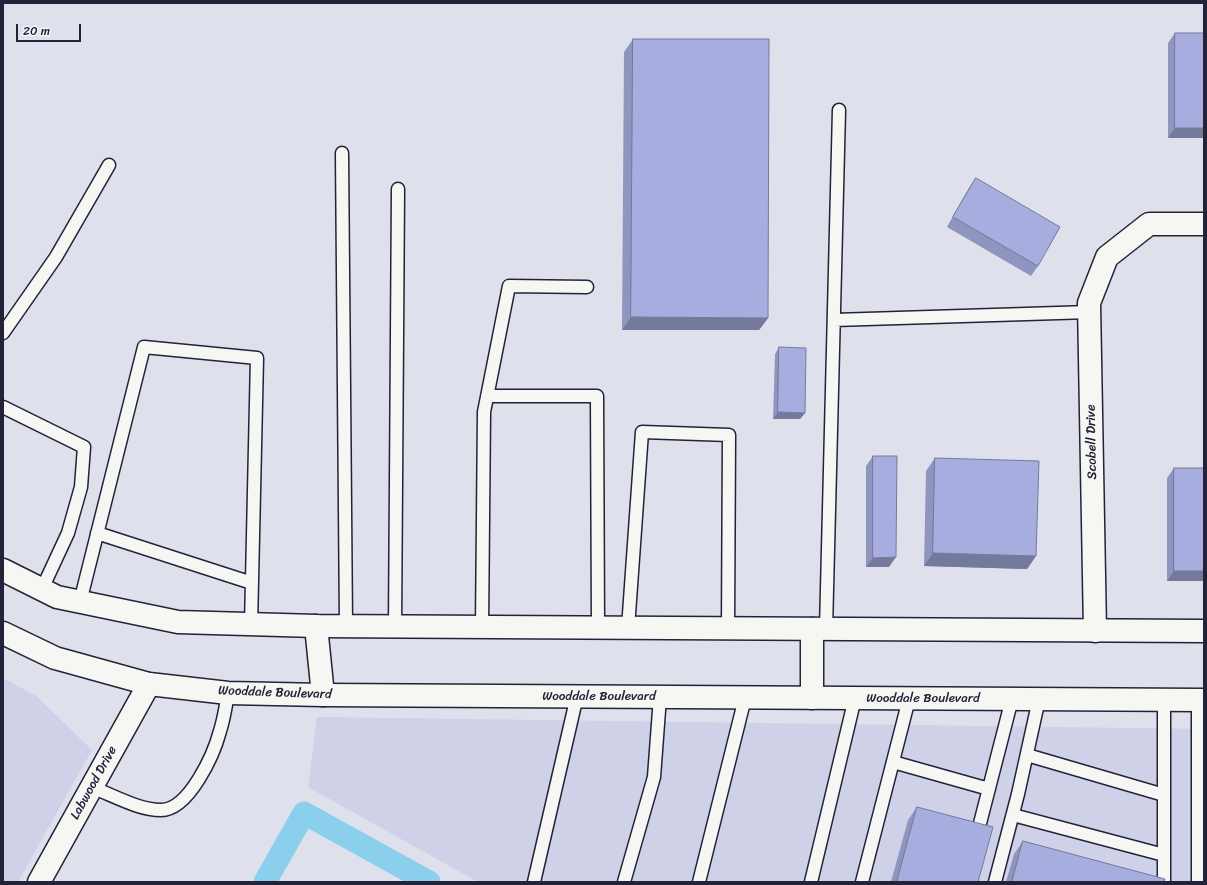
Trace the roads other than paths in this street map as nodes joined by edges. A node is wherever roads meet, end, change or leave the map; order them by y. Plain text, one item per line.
1 (838, 110) dead end
2 (342, 153) dead end
3 (109, 165) dead end
4 (398, 189) dead end
5 (1204, 224) edge
6 (587, 287) dead end
7 (1090, 312) junction
8 (834, 320) junction
9 (3, 333) edge
10 (487, 396) junction
11 (3, 407) edge
12 (97, 533) junction
13 (3, 570) edge
14 (252, 583) junction
15 (42, 589) junction
16 (80, 602) junction
17 (251, 624) junction
18 (316, 626) junction
19 (346, 626) junction
20 (395, 627) junction
21 (482, 627) junction
22 (598, 628) junction
23 (628, 628) junction
24 (728, 628) junction
25 (819, 629) junction
26 (1095, 631) junction
27 (1204, 631) edge
28 (3, 633) edge
29 (149, 684) junction
30 (228, 692) junction
31 (323, 695) junction
32 (577, 696) junction
33 (660, 697) junction
34 (744, 698) junction
35 (812, 698) junction
36 (856, 698) junction
37 (909, 698) junction
38 (1012, 699) junction
39 (1039, 699) junction
40 (1164, 700) junction
41 (1201, 700) edge
42 (1026, 755) junction
43 (893, 762) junction
44 (92, 787) junction
45 (988, 789) junction
46 (1164, 795) junction
47 (1012, 815) junction
48 (978, 831) edge
49 (1164, 855) junction
50 (39, 882) edge
51 (534, 882) edge
52 (624, 882) edge
53 (699, 882) edge
54 (811, 882) edge
55 (862, 882) edge
56 (995, 882) edge
57 (1164, 882) edge
58 (1198, 882) edge

1 - 8 lane
2 - 19 lane
3 - 9 lane
4 - 20 lane
5 - 7 street, Scobell Drive
6 - 10 lane
7 - 8 lane
7 - 26 street, Scobell Drive
8 - 25 lane
10 - 21 lane
10 - 22 lane
11 - 15 lane
12 - 14 lane
12 - 14 lane
12 - 16 lane
13 - 15 street
14 - 17 lane
15 - 16 street
16 - 17 street
17 - 18 street
18 - 19 street
18 - 31 street
19 - 20 street
20 - 21 street
21 - 22 street
22 - 23 street
23 - 24 street
23 - 24 lane
24 - 25 street
25 - 26 street
25 - 35 street
26 - 27 street
28 - 29 street, Wooddale Boulevard
29 - 30 street, Wooddale Boulevard
29 - 44 street, Labwood Drive
30 - 31 street, Wooddale Boulevard
30 - 44 lane
31 - 32 street, Wooddale Boulevard
32 - 33 street, Wooddale Boulevard
32 - 51 lane
33 - 34 street, Wooddale Boulevard
33 - 52 lane
34 - 35 street, Wooddale Boulevard
34 - 53 lane
35 - 36 street, Wooddale Boulevard
36 - 37 street, Wooddale Boulevard
36 - 54 lane
37 - 38 street, Wooddale Boulevard
37 - 43 lane
38 - 39 street, Wooddale Boulevard
38 - 45 lane
39 - 40 street, Wooddale Boulevard
39 - 42 lane
40 - 41 street, Wooddale Boulevard
40 - 46 lane
41 - 58 lane
42 - 46 lane
42 - 47 lane
43 - 45 lane
43 - 55 lane
44 - 50 street, Labwood Drive
45 - 48 lane
46 - 49 lane
47 - 49 lane
47 - 56 lane
49 - 57 lane

